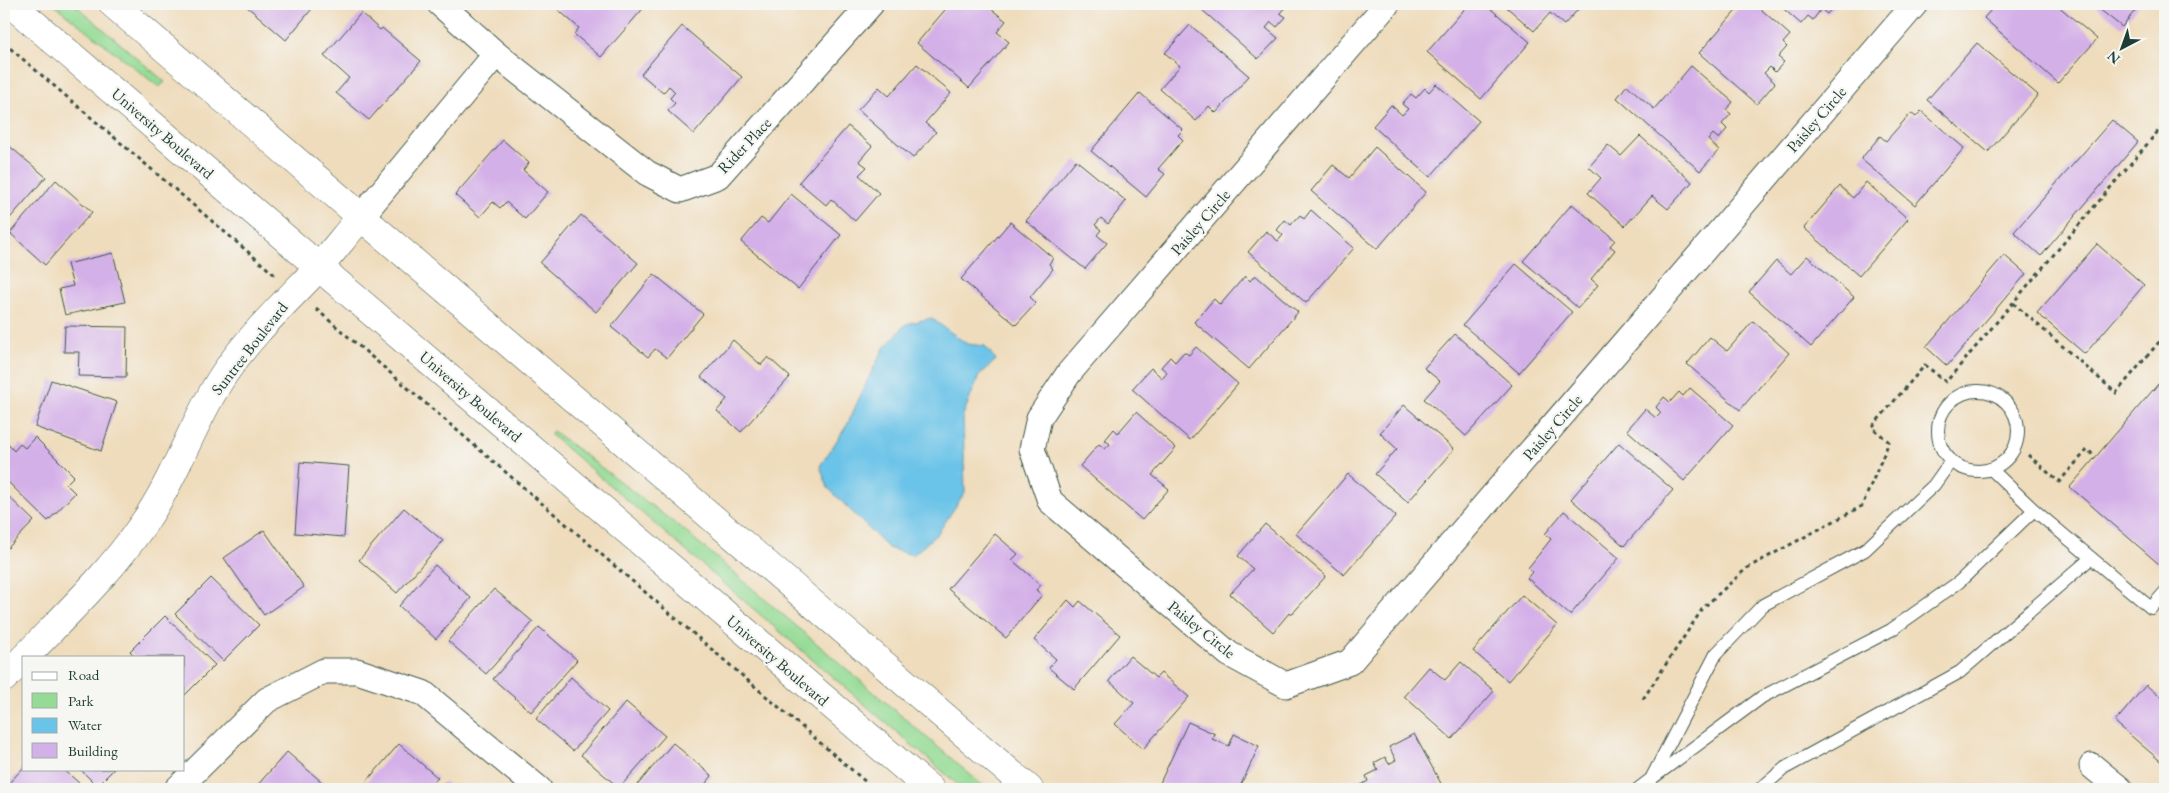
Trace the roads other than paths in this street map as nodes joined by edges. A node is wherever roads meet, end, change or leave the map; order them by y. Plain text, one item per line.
1 (11, 4) edge
2 (113, 4) edge
3 (440, 4) edge
4 (871, 4) edge
5 (1387, 4) edge
6 (1915, 4) edge
7 (496, 54) junction
8 (361, 217) junction
9 (319, 267) junction
10 (1951, 461) junction
11 (1991, 469) junction
12 (2034, 510) junction
13 (2091, 558) junction
14 (2165, 592) edge
15 (25, 656) edge
16 (22, 659) edge
17 (4, 678) edge
18 (2092, 766) dead end
19 (1651, 779) junction
20 (177, 789) edge
21 (539, 789) edge
22 (930, 789) edge
23 (1029, 789) edge
24 (1638, 789) edge
25 (1760, 789) edge
26 (2120, 789) edge

1 - 9 main road, University Boulevard
2 - 8 main road
3 - 7 street, Rider Place
4 - 7 street, Rider Place
5 - 6 street, Paisley Circle
7 - 8 street, Suntree Boulevard
8 - 9 main road, Suntree Boulevard
8 - 23 main road
9 - 15 main road, Suntree Boulevard
9 - 22 main road, University Boulevard
10 - 11 lane
10 - 11 lane
10 - 19 lane
11 - 12 lane
12 - 13 lane
12 - 19 lane
13 - 14 lane
13 - 25 lane
16 - 17 main road, Suntree Boulevard
18 - 26 street
19 - 24 lane
20 - 21 street

